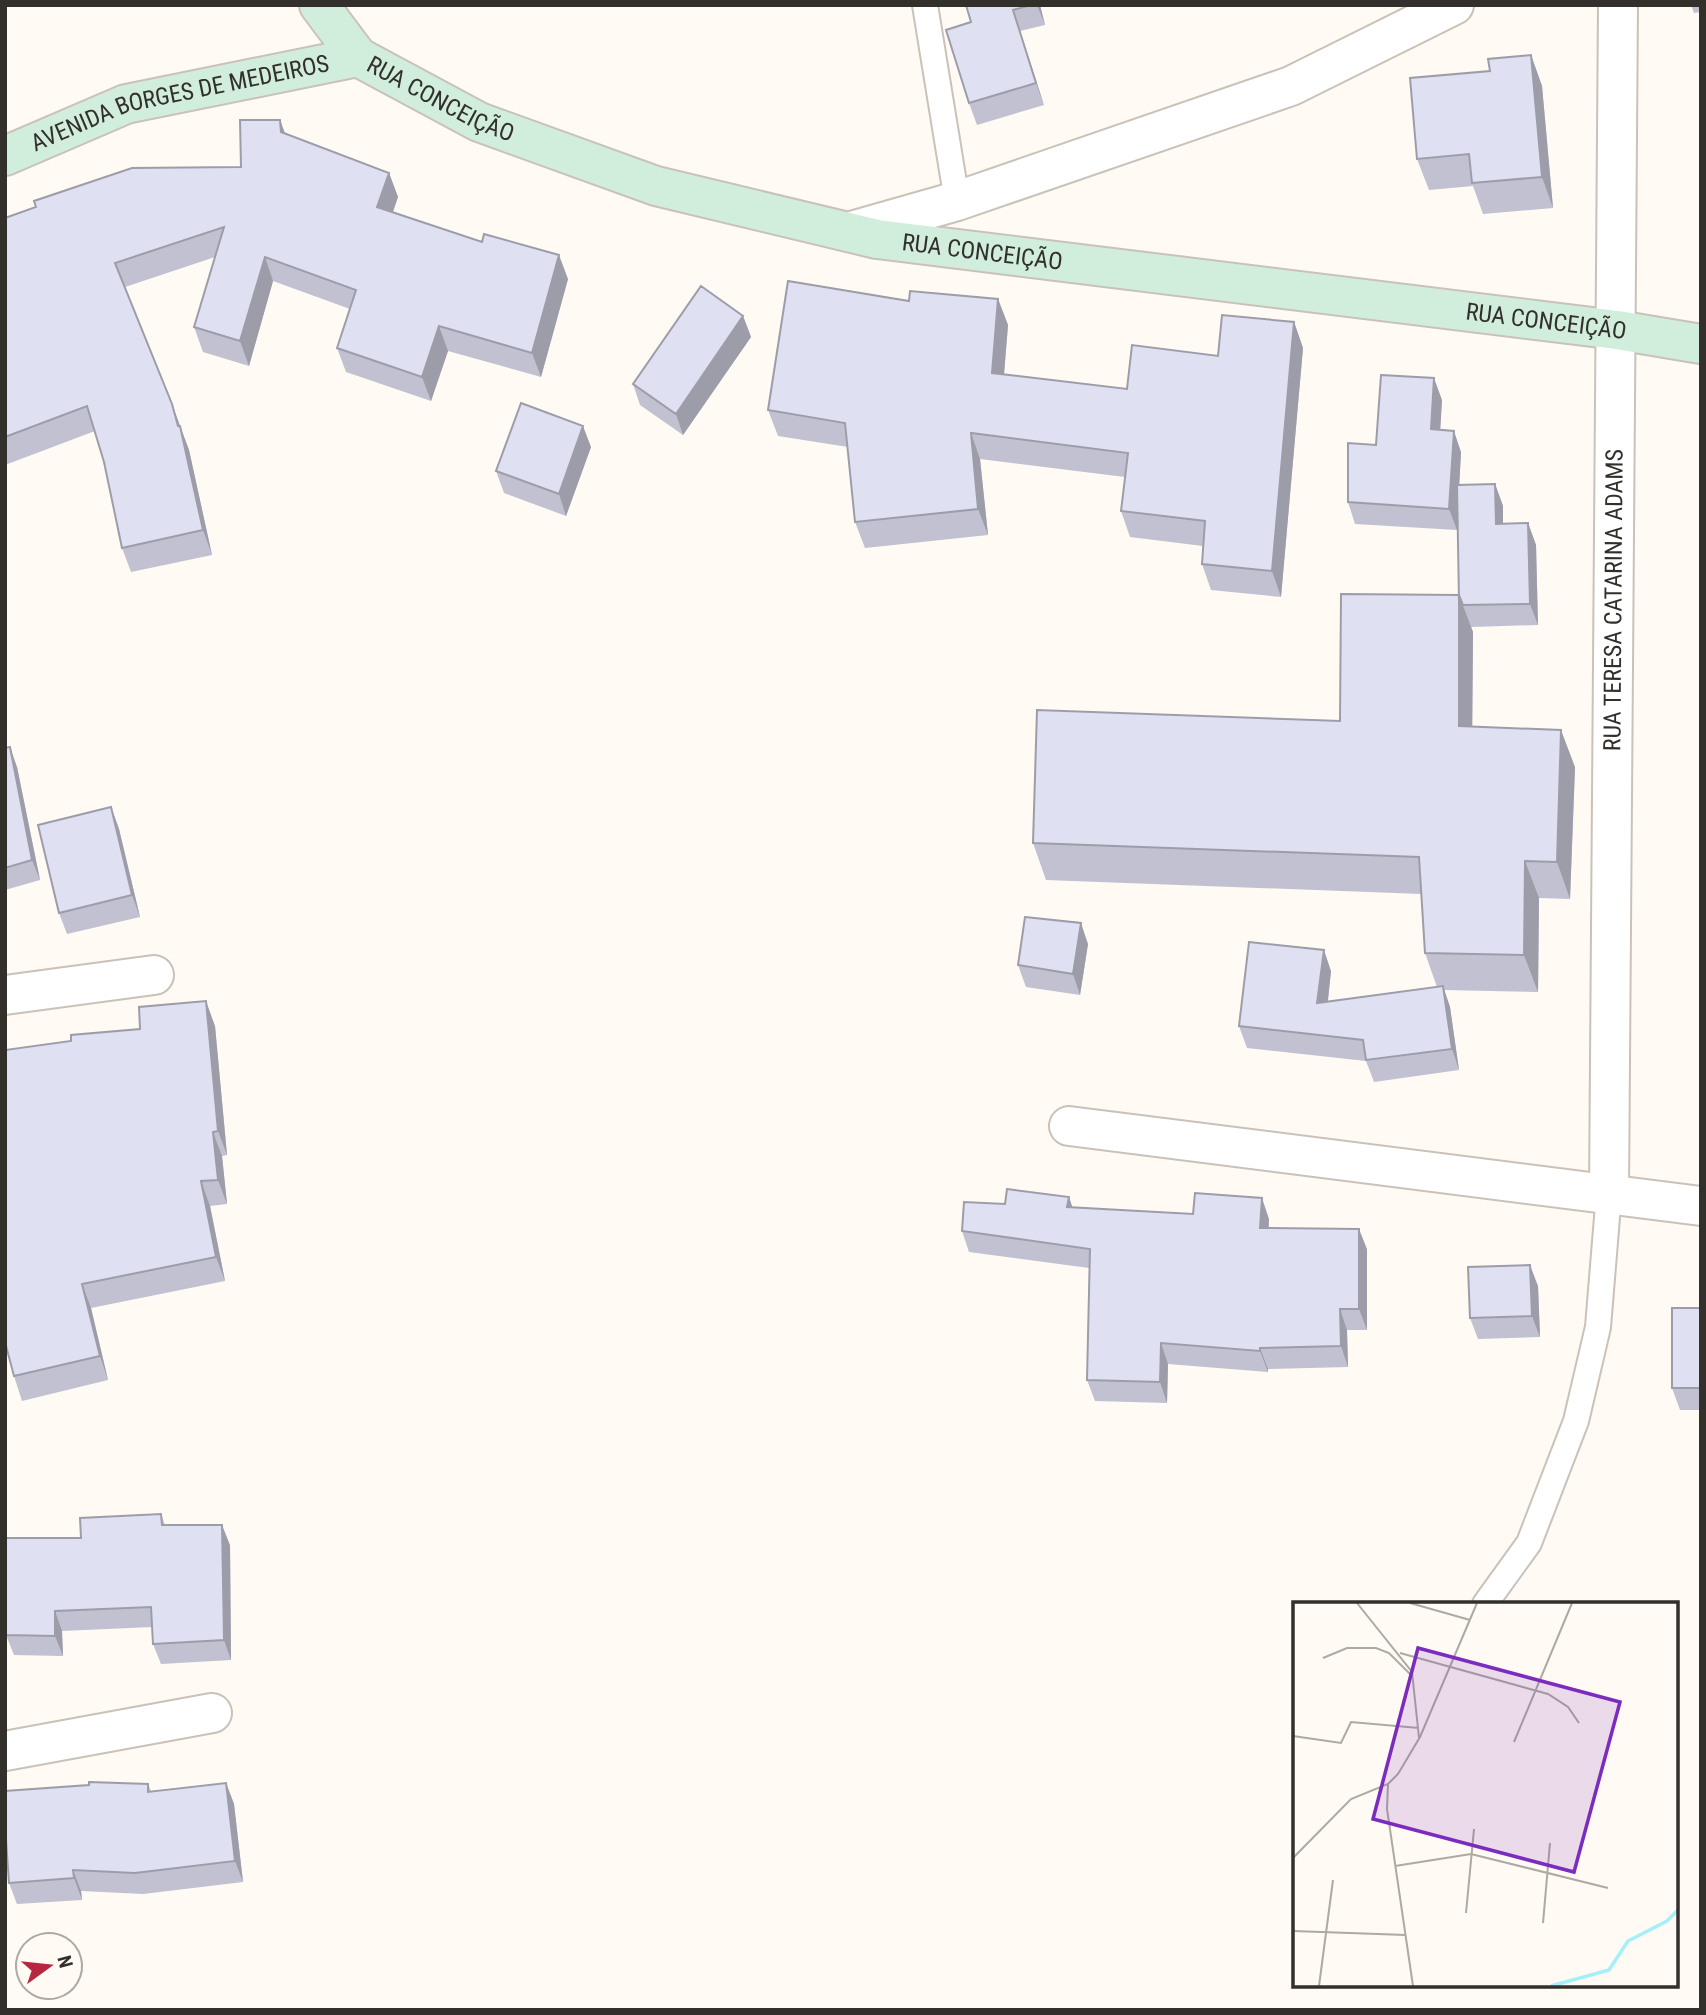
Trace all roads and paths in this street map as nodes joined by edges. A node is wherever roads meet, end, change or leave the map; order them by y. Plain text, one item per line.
1 (319, 5) edge
2 (925, 5) edge
3 (1454, 5) edge
4 (1618, 5) edge
5 (1422, 14) edge
6 (358, 57) junction
7 (5, 156) edge
8 (957, 201) junction
9 (848, 232) junction
10 (1617, 331) junction
11 (1701, 344) edge
12 (154, 975) dead end
13 (5, 995) edge
14 (1069, 1126) dead end
15 (1609, 1194) junction
16 (1701, 1206) edge
17 (1486, 1602) edge
18 (212, 1713) dead end
19 (5, 1751) edge

1 - 6 main road, RUA CONCEIÇÃO
2 - 8 lane
3 - 5 street
4 - 10 street, RUA TERESA CATARINA ADAMS
5 - 8 street
6 - 7 main road, AVENIDA BORGES DE MEDEIROS
6 - 9 main road, RUA CONCEIÇÃO
8 - 9 street
9 - 10 main road, RUA CONCEIÇÃO
10 - 11 main road, RUA CONCEIÇÃO
10 - 15 street, RUA TERESA CATARINA ADAMS
12 - 13 street
14 - 15 street
15 - 16 street
15 - 17 lane
18 - 19 street

